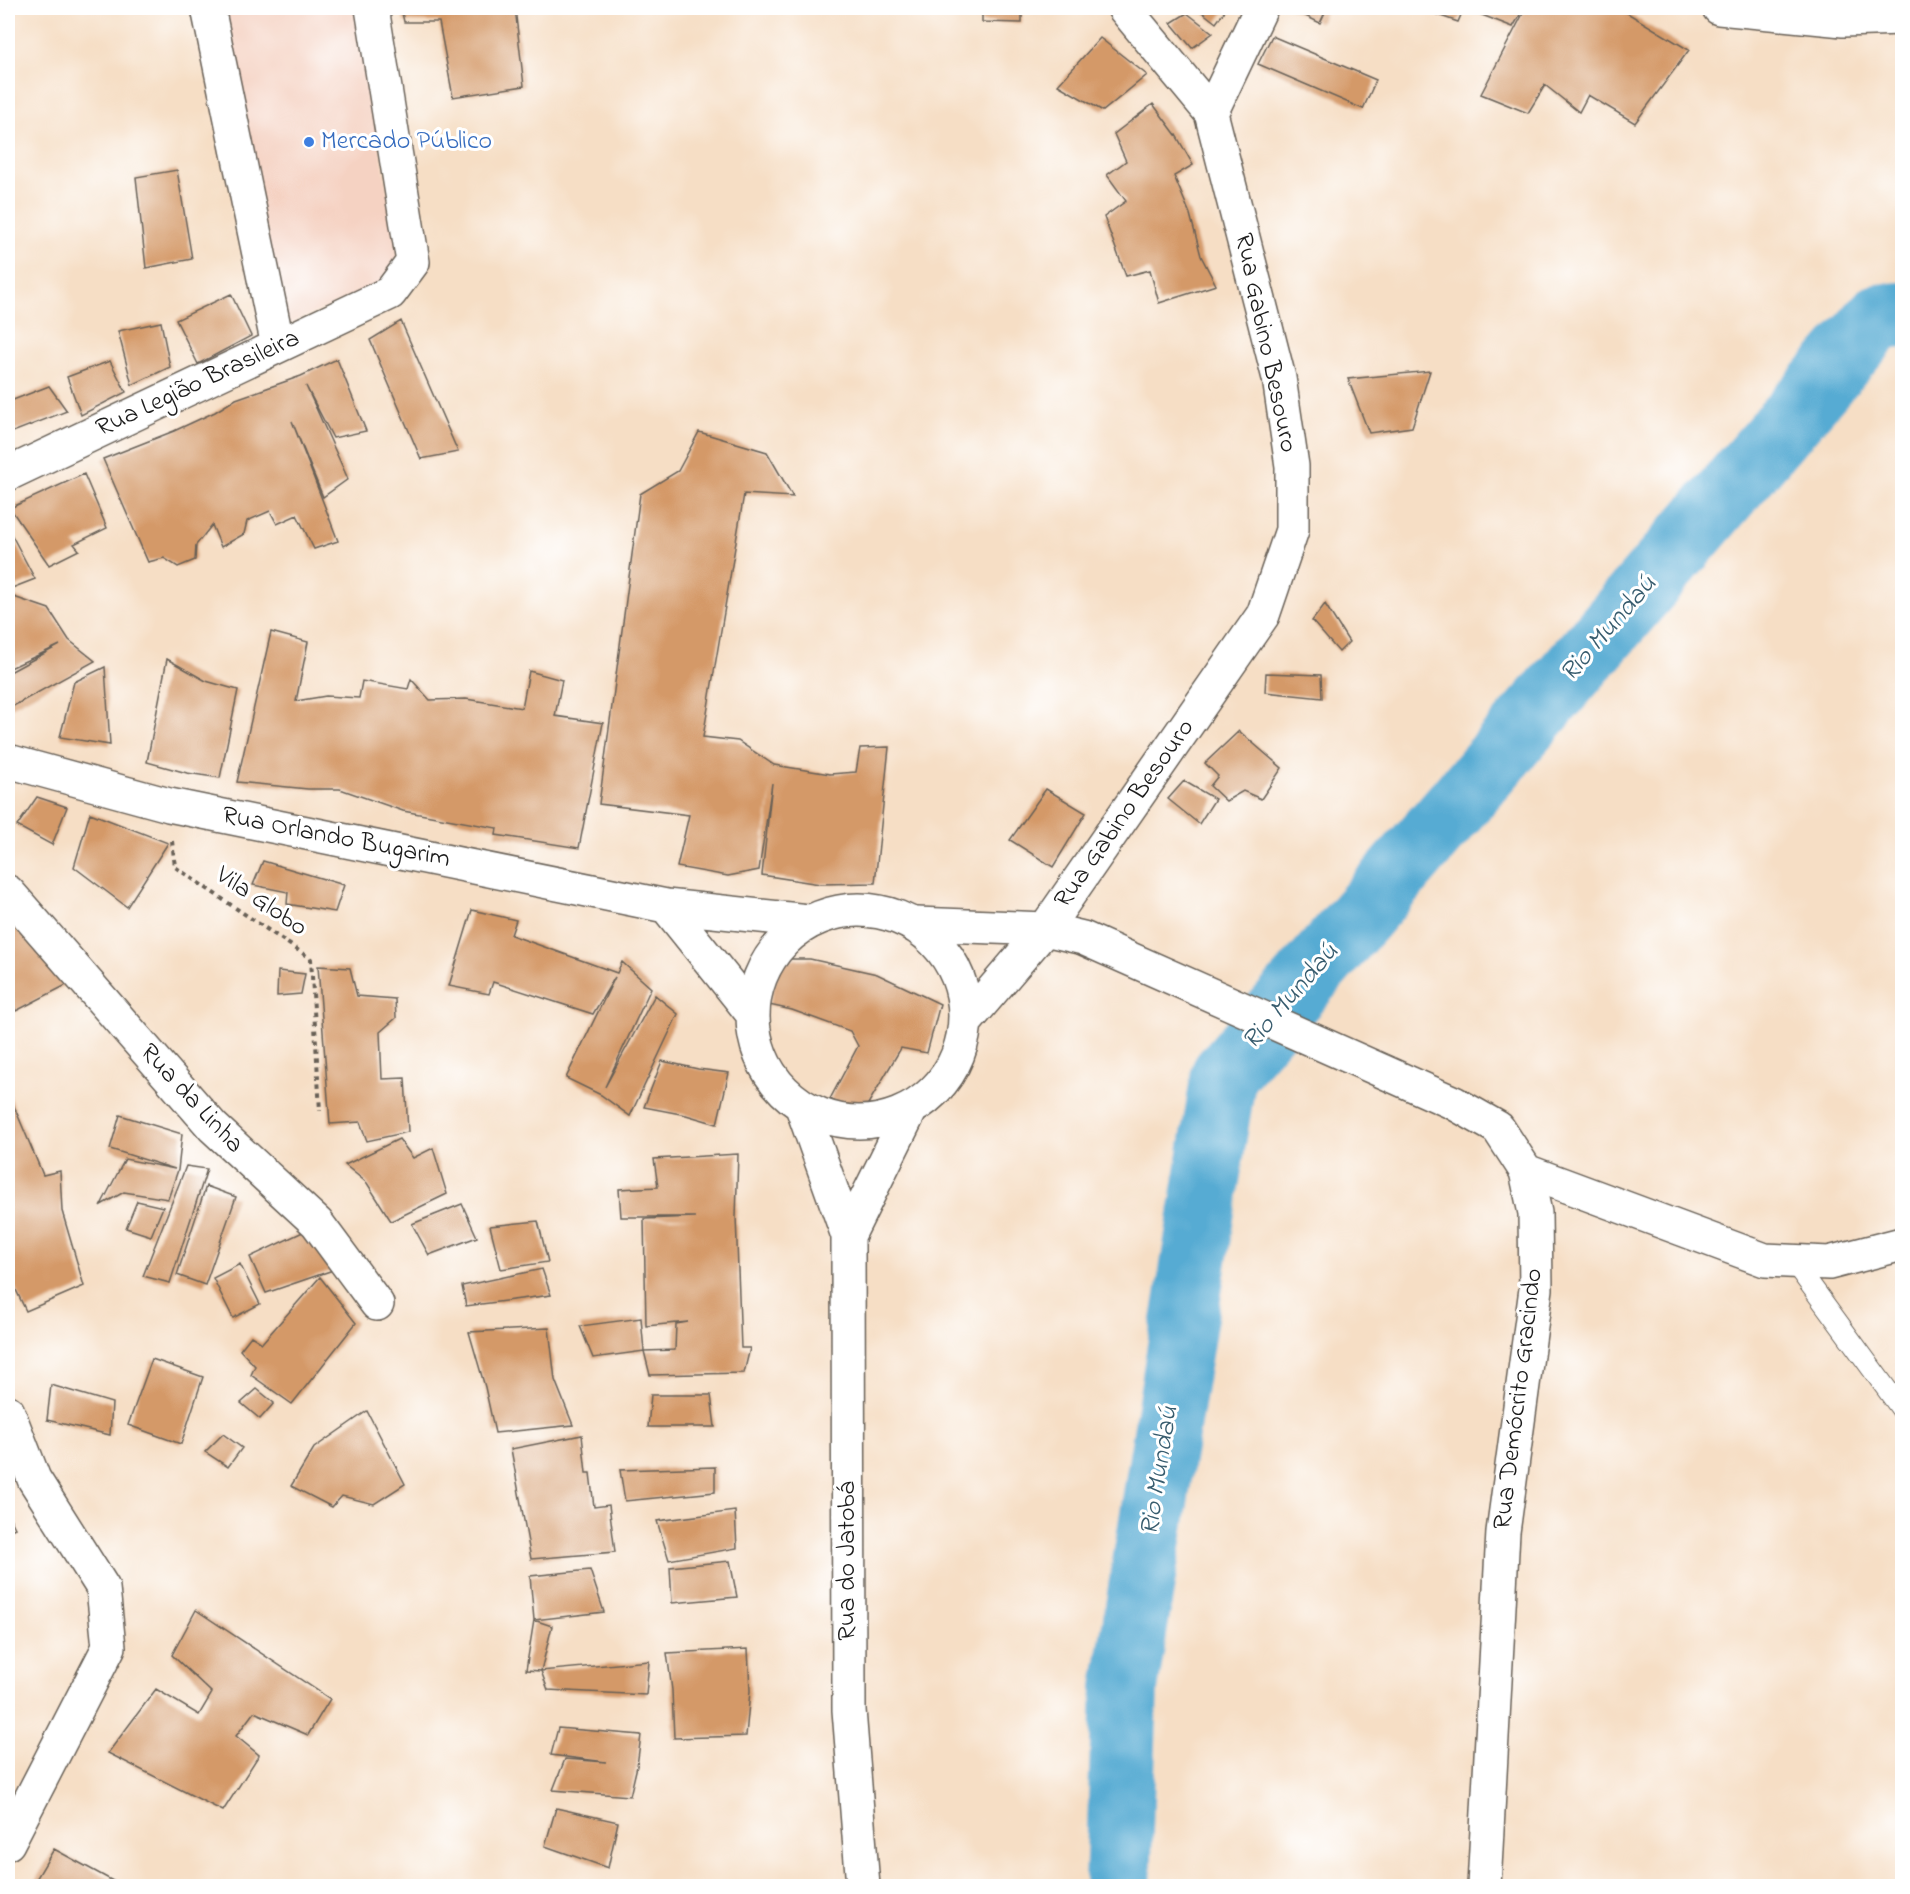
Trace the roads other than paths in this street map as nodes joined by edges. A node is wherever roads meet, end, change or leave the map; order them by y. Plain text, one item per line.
1 (208, 8) edge
2 (372, 8) edge
3 (1124, 8) edge
4 (1261, 8) edge
5 (1719, 8) edge
6 (1902, 18) edge
7 (1211, 113) junction
8 (278, 346) junction
9 (8, 474) edge
10 (8, 761) edge
11 (8, 892) edge
12 (666, 906) junction
13 (808, 921) junction
14 (916, 924) junction
15 (1046, 929) junction
16 (750, 1012) junction
17 (968, 1020) junction
18 (802, 1107) junction
19 (910, 1111) junction
20 (1526, 1171) junction
21 (848, 1236) junction
22 (1902, 1244) edge
23 (1793, 1261) junction
24 (377, 1304) dead end
25 (1902, 1410) edge
26 (8, 1412) edge
27 (8, 1843) edge
28 (863, 1887) edge
29 (1484, 1887) edge

1 - 8 street
2 - 8 street, Rua Legião Brasileira
3 - 7 street, Rua Gabino Besouro
4 - 7 street
5 - 6 street
7 - 15 street, Rua Gabino Besouro
8 - 9 street, Rua Legião Brasileira
10 - 12 street, Rua Orlando Bugarim
11 - 24 street, Rua da Linha
12 - 13 street, Rua Orlando Bugarim
12 - 16 street
13 - 14 street
13 - 16 street
14 - 15 street, Rua Demócrito Gracindo
14 - 17 street
15 - 17 street
15 - 20 street, Rua Demócrito Gracindo
16 - 18 street
17 - 19 street
18 - 19 street
18 - 21 street, Rua do Jatobá
19 - 21 street, Rua do Jatobá
20 - 23 street
20 - 29 street, Rua Demócrito Gracindo
21 - 28 street, Rua do Jatobá
22 - 23 street
23 - 25 lane
26 - 27 street

